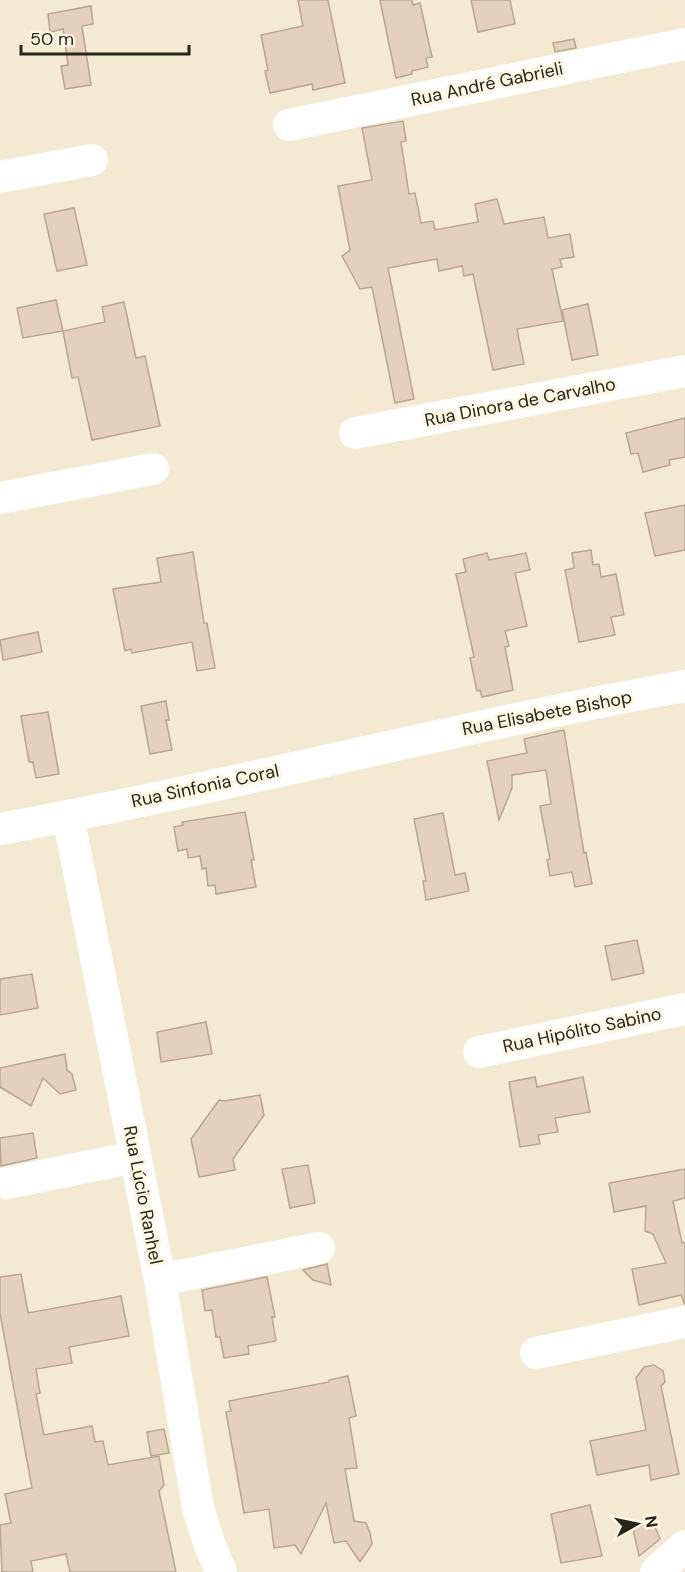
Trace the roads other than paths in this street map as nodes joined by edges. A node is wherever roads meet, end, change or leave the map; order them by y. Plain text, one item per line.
1 (685, 44) edge
2 (290, 126) dead end
3 (92, 160) dead end
4 (0, 177) edge
5 (685, 371) edge
6 (355, 433) dead end
7 (153, 469) dead end
8 (0, 498) edge
9 (685, 686) edge
10 (409, 742) joint
11 (68, 816) junction
12 (0, 829) edge
13 (685, 1009) edge
14 (479, 1052) dead end
15 (135, 1157) junction
16 (7, 1183) dead end
17 (319, 1248) dead end
18 (160, 1280) junction
19 (685, 1322) edge
20 (536, 1353) dead end
21 (685, 1546) edge
22 (221, 1572) edge
23 (656, 1572) edge

1 - 2 street, Rua André Gabrieli
3 - 4 street
5 - 6 street, Rua Dinora de Carvalho
7 - 8 street
9 - 10 street, Rua Elisabete Bishop
10 - 11 street, Rua Sinfonia Coral
11 - 12 street, Rua Sinfonia Coral
11 - 15 street, Rua Lúcio Ranhel
13 - 14 street, Rua Hipólito Sabino
15 - 16 street
15 - 18 street, Rua Lúcio Ranhel
17 - 18 street
18 - 22 street, Rua Lúcio Ranhel
19 - 20 street
21 - 23 street

